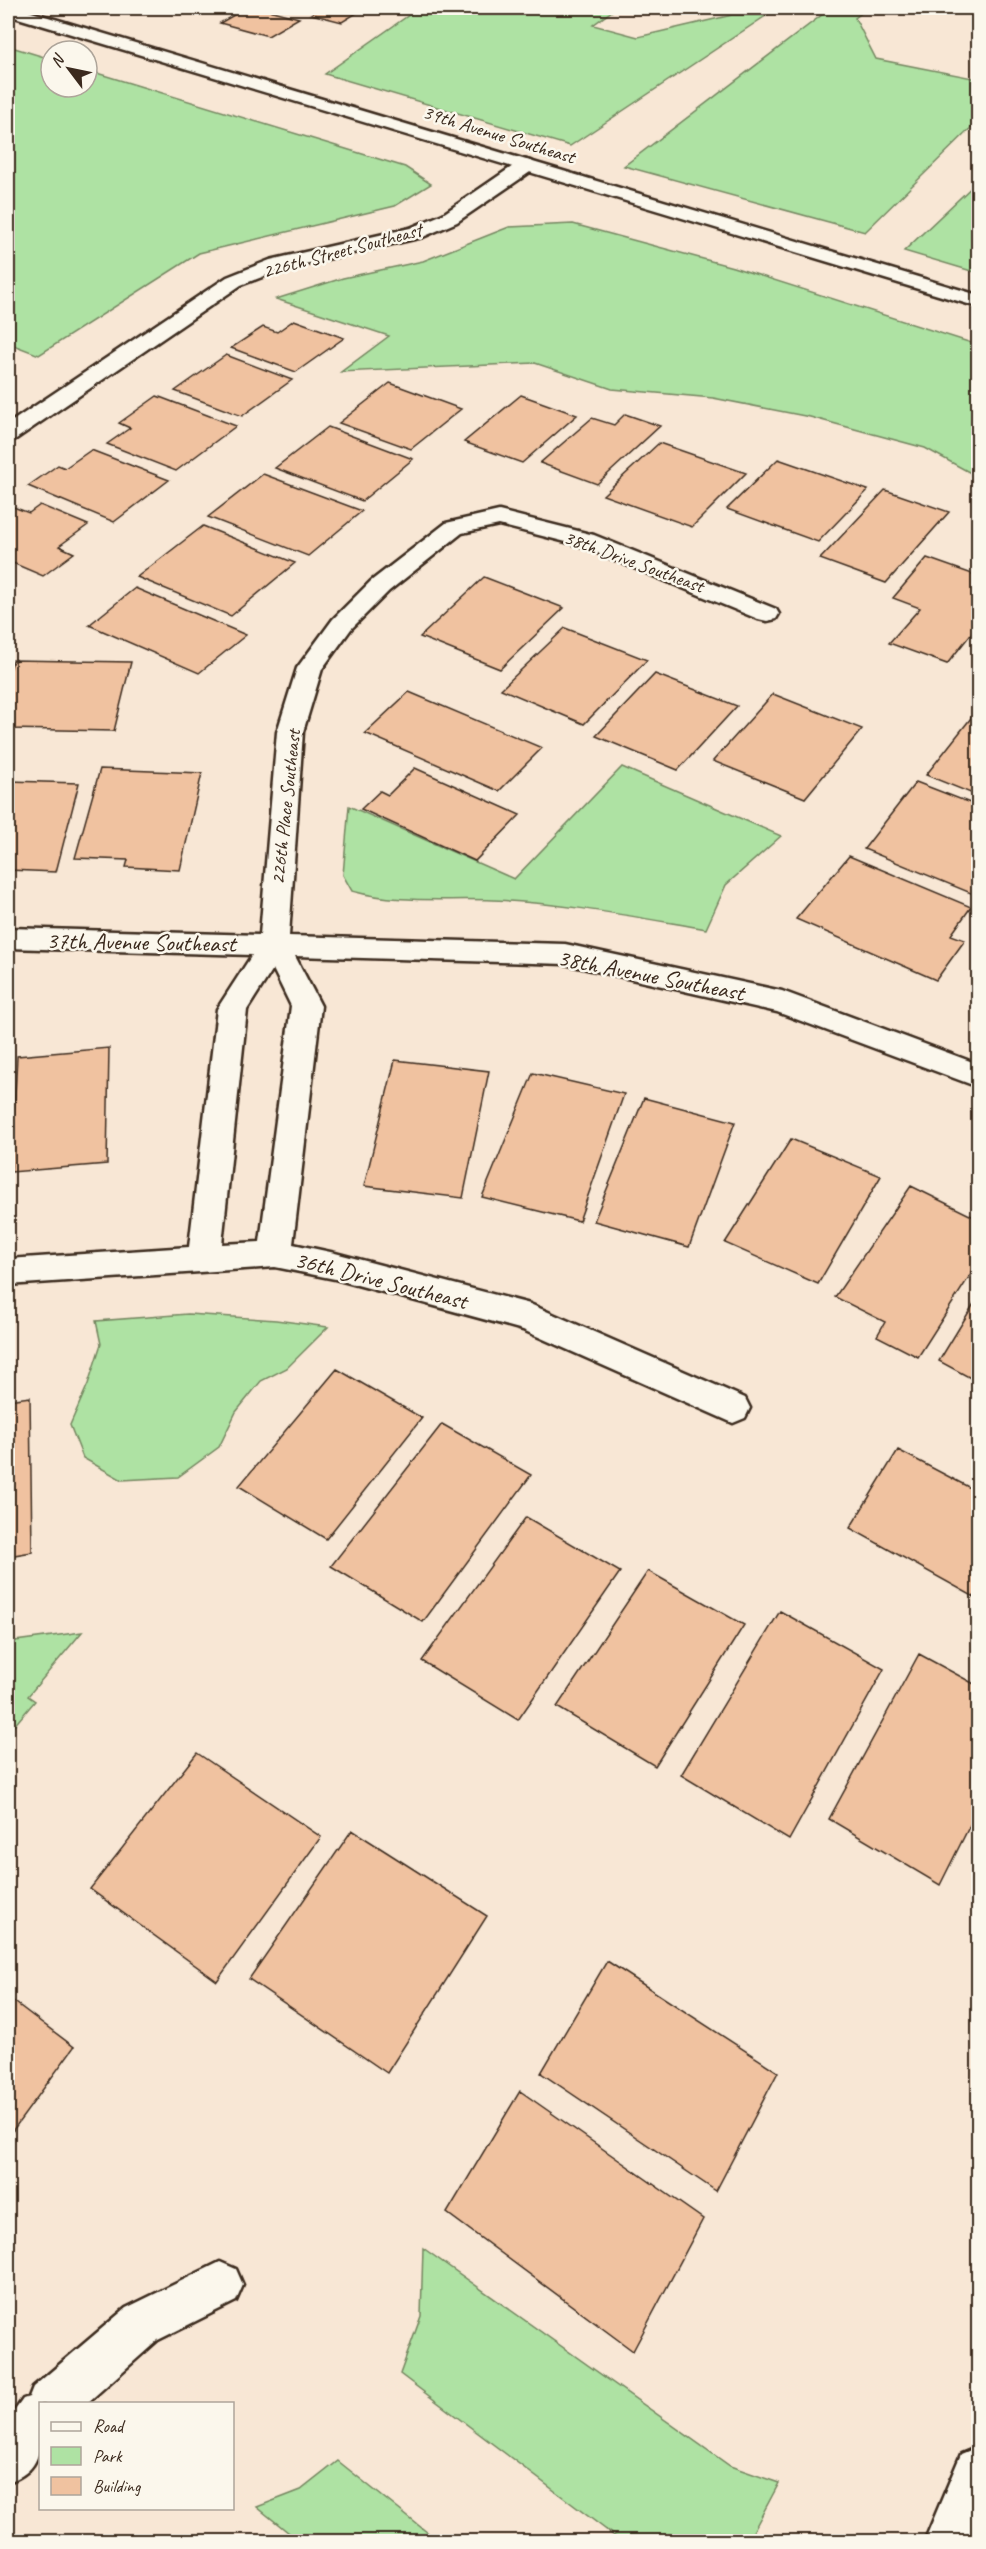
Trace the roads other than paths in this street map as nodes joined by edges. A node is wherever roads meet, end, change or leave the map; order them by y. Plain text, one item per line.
1 (8, 10) edge
2 (526, 166) junction
3 (978, 302) edge
4 (8, 434) edge
5 (499, 518) joint
6 (767, 614) dead end
7 (8, 938) edge
8 (274, 944) junction
9 (978, 1076) edge
10 (275, 1254) junction
11 (204, 1259) junction
12 (8, 1272) edge
13 (733, 1408) dead end
14 (220, 2285) dead end
15 (51, 2402) edge
16 (39, 2417) edge
17 (8, 2458) edge
18 (978, 2471) edge
19 (948, 2541) edge

1 - 2 street, 39th Avenue Southeast
2 - 3 street, 39th Avenue Southeast
2 - 4 street, 226th Street Southeast
5 - 6 street, 38th Drive Southeast
5 - 8 street, 226th Place Southeast
7 - 8 street, 37th Avenue Southeast
8 - 9 street, 38th Avenue Southeast
8 - 10 street, 226th Place Southeast
8 - 11 street
10 - 11 street, 36th Drive Southeast
10 - 13 street, 36th Drive Southeast
11 - 12 street, 36th Drive Southeast
14 - 15 street
16 - 17 street
18 - 19 street

